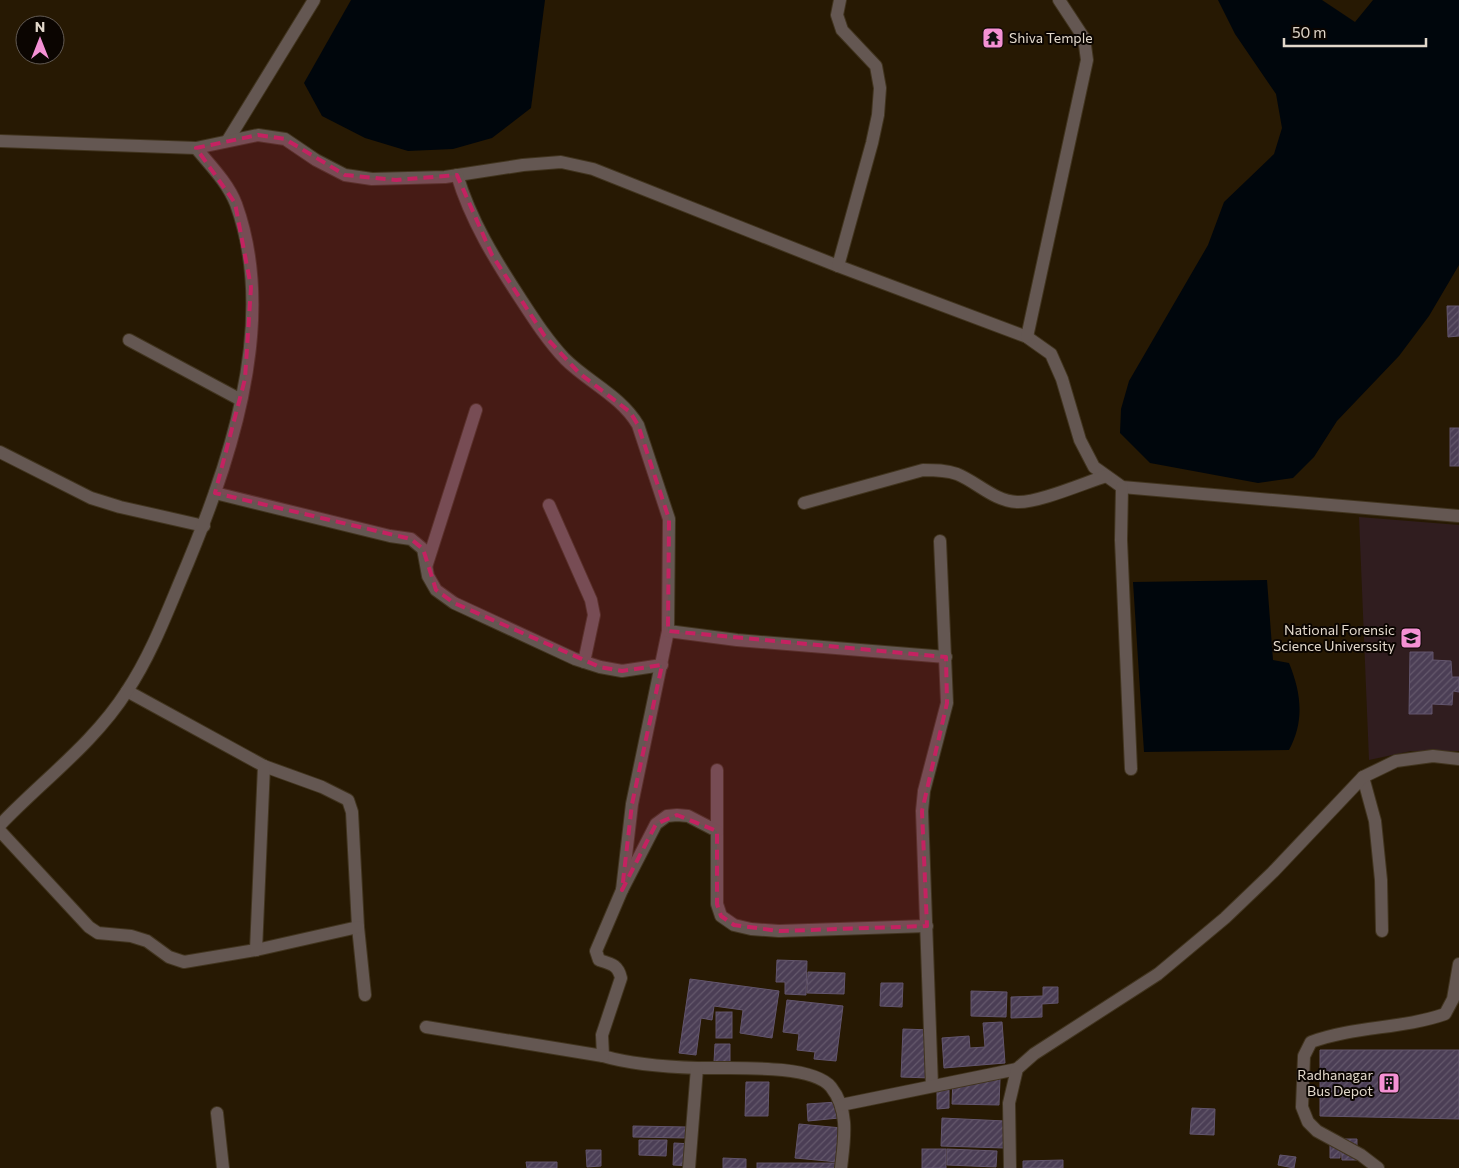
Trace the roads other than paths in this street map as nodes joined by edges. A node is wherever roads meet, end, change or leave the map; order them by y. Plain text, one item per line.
1 (314, 0) edge
2 (840, 0) edge
3 (1059, 0) edge
4 (0, 140) edge
5 (228, 140) junction
6 (196, 148) junction
7 (457, 175) junction
8 (838, 266) junction
9 (1027, 337) junction
10 (129, 340) dead end
11 (241, 400) junction
12 (476, 410) dead end
13 (0, 452) edge
14 (1106, 476) junction
15 (1122, 487) junction
16 (215, 493) junction
17 (804, 503) dead end
18 (549, 505) dead end
19 (1459, 516) edge
20 (204, 526) junction
21 (940, 542) dead end
22 (427, 566) junction
23 (668, 630) junction
24 (946, 657) junction
25 (584, 662) junction
26 (662, 665) junction
27 (127, 691) junction
28 (1459, 759) edge
29 (264, 766) junction
30 (1132, 769) dead end
31 (717, 770) dead end
32 (1363, 777) junction
33 (1, 823) edge
34 (717, 831) junction
35 (622, 890) junction
36 (927, 926) junction
37 (358, 927) junction
38 (1382, 931) dead end
39 (256, 950) junction
40 (1459, 964) edge
41 (365, 995) dead end
42 (426, 1027) dead end
43 (603, 1056) junction
44 (697, 1068) junction
45 (1018, 1069) junction
46 (932, 1086) junction
47 (841, 1105) junction
48 (217, 1113) dead end
49 (223, 1168) edge
50 (689, 1168) edge
51 (840, 1168) edge
52 (1010, 1168) edge
53 (1378, 1168) edge

1 - 5 street
2 - 8 street
3 - 9 street
4 - 6 street
5 - 6 street
5 - 7 street
6 - 11 street
7 - 8 street
7 - 23 street
8 - 9 street
9 - 14 street
10 - 11 street
11 - 16 street
12 - 22 street
13 - 20 street
14 - 15 street
14 - 17 street
15 - 19 street
15 - 30 street
16 - 20 street
16 - 22 street
18 - 25 street
20 - 27 street
21 - 24 street
22 - 25 street
23 - 24 street
23 - 26 street
24 - 36 street
25 - 26 street
26 - 35 street
27 - 29 street
27 - 33 street
28 - 32 street
29 - 37 street
29 - 39 street
31 - 34 street
32 - 38 street
32 - 45 street
33 - 39 street
34 - 35 street
34 - 36 street
35 - 43 street
36 - 46 street
37 - 39 street
37 - 41 street
40 - 53 street
42 - 43 street
43 - 44 street
44 - 47 street
44 - 50 street
45 - 46 street
45 - 52 street
46 - 47 street
47 - 51 street
48 - 49 street

